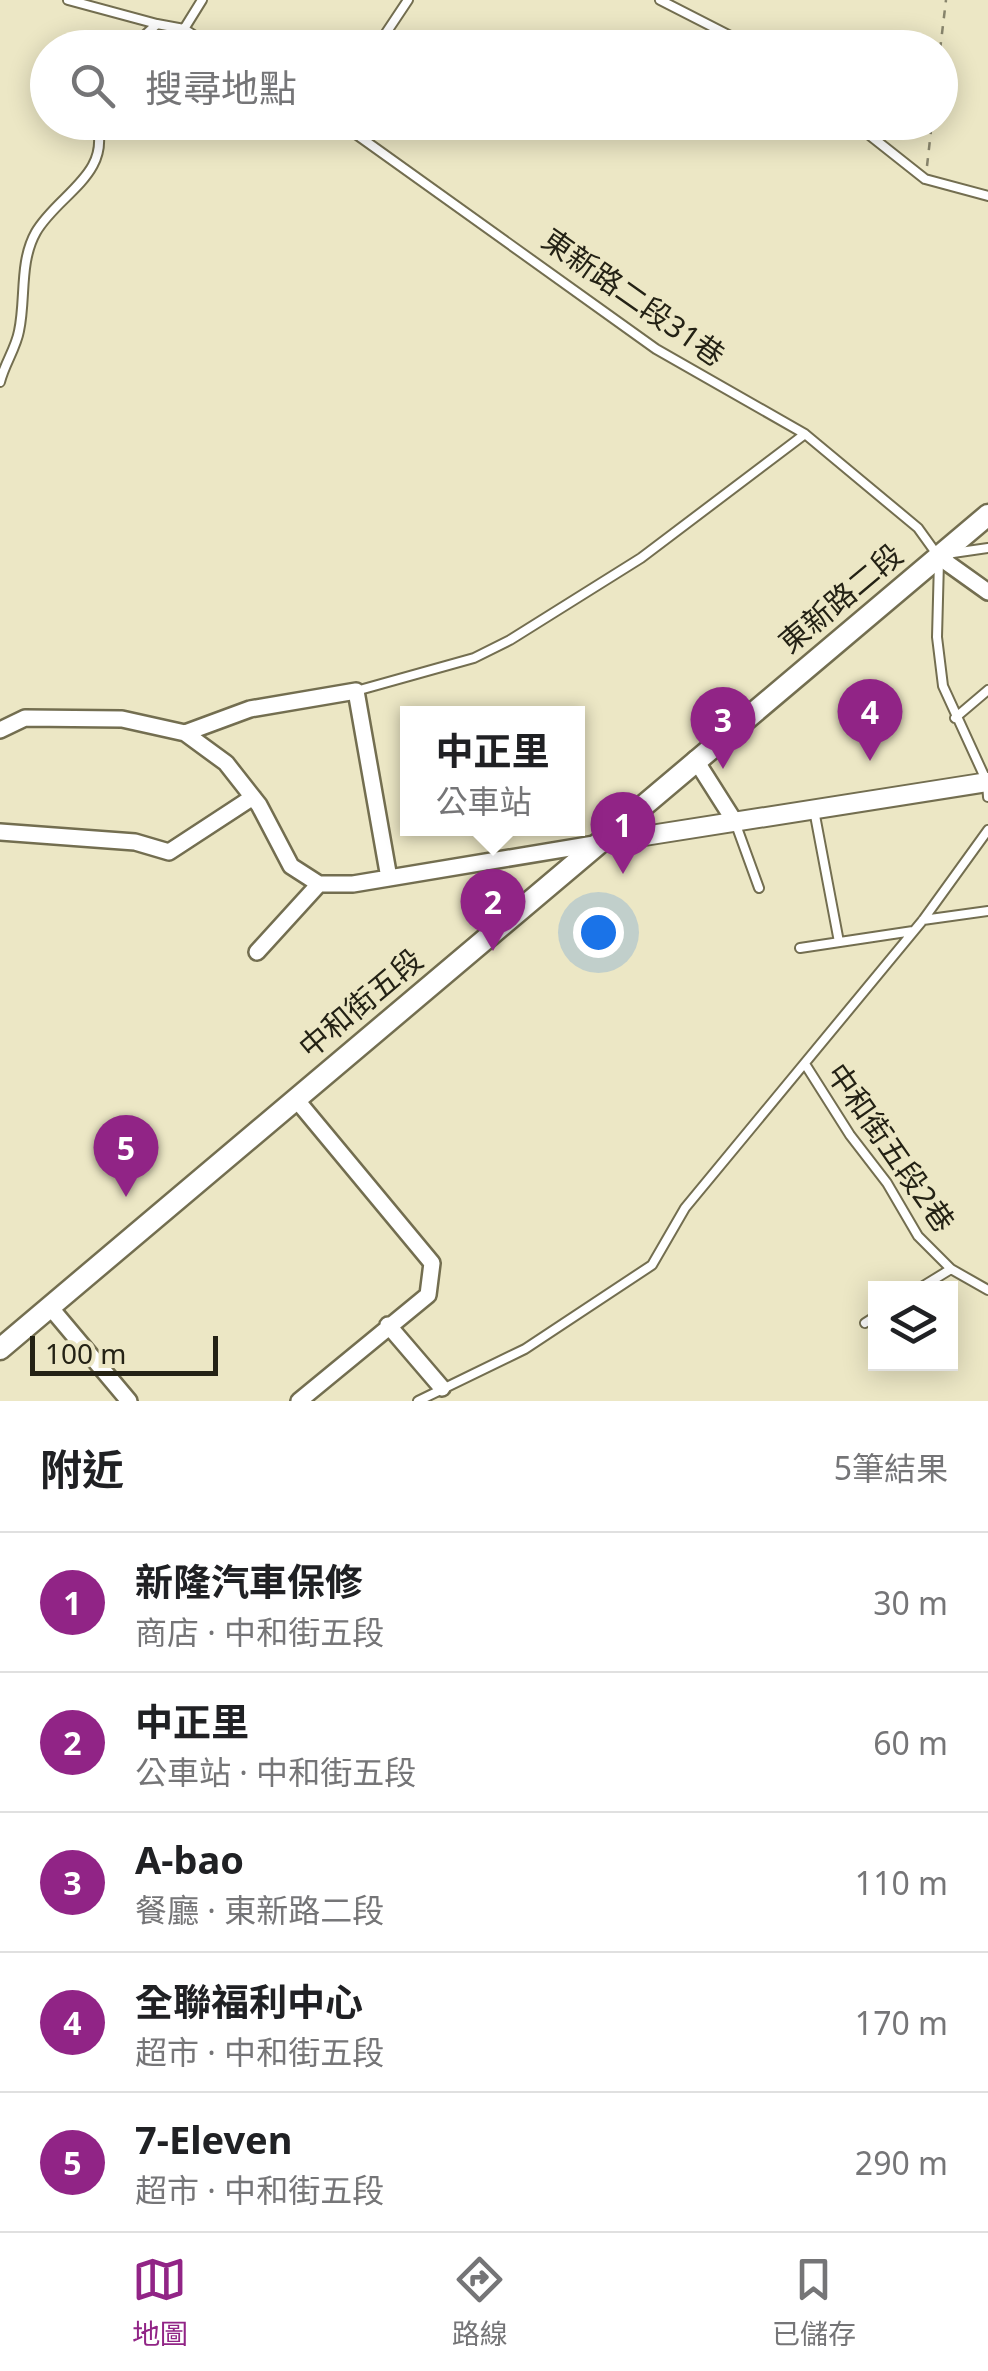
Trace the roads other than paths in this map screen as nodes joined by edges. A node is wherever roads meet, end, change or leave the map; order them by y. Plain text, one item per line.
1 (68, 0) edge
2 (202, 0) edge
3 (408, 0) edge
4 (660, 0) edge
5 (157, 24) junction
6 (184, 29) joint
7 (150, 30) edge
8 (388, 30) edge
9 (719, 30) edge
10 (100, 140) edge
11 (365, 140) edge
12 (876, 140) edge
13 (988, 196) edge
14 (0, 382) edge
15 (806, 434) junction
16 (988, 515) edge
17 (988, 548) edge
18 (939, 557) junction
19 (988, 592) edge
20 (988, 690) edge
21 (356, 691) junction
22 (956, 718) junction
23 (0, 730) edge
24 (185, 733) junction
25 (696, 759) junction
26 (987, 782) edge
27 (253, 797) junction
28 (988, 797) edge
29 (814, 810) junction
30 (735, 822) junction
31 (988, 830) edge
32 (0, 832) edge
33 (600, 843) junction
34 (389, 878) junction
35 (319, 884) junction
36 (759, 888) dead end
37 (988, 911) edge
38 (922, 920) junction
39 (914, 931) junction
40 (839, 942) junction
41 (800, 948) dead end
42 (257, 952) dead end
43 (805, 1064) junction
44 (296, 1098) junction
45 (951, 1269) junction
46 (931, 1281) edge
47 (988, 1290) edge
48 (50, 1306) junction
49 (868, 1321) edge
50 (865, 1323) dead end
51 (388, 1325) junction
52 (0, 1348) edge
53 (442, 1388) junction
54 (129, 1401) edge
55 (299, 1401) edge
56 (418, 1401) edge

1 - 5 lane
2 - 6 lane
3 - 8 lane
4 - 9 lane
5 - 6 lane
5 - 7 lane
10 - 14 lane
11 - 15 lane, 東新路二段31巷
12 - 13 lane
15 - 18 lane, 東新路二段31巷
15 - 21 lane
16 - 18 main road, 東新路二段
17 - 18 lane
18 - 19 street
18 - 22 lane
18 - 25 main road, 東新路二段
20 - 22 lane
21 - 24 street
21 - 34 street
22 - 26 lane
23 - 24 street
24 - 27 street
25 - 30 street
25 - 33 main road, 東新路二段
26 - 28 lane
26 - 29 street
27 - 32 street
27 - 35 street
29 - 30 street
29 - 40 lane
30 - 33 street
30 - 36 lane
31 - 38 lane, 中和街五段2巷
33 - 34 street
33 - 44 main road, 中和街五段
34 - 35 street
35 - 42 street
37 - 38 lane
38 - 39 lane, 中和街五段2巷
39 - 40 lane
39 - 43 lane, 中和街五段2巷
40 - 41 lane
43 - 45 lane, 中和街五段2巷
43 - 53 lane, 中和街五段2巷
44 - 48 main road, 中和街五段
44 - 51 street
45 - 46 lane
45 - 47 lane, 中和街五段2巷
48 - 52 main road, 中和街五段
48 - 54 street
49 - 50 lane
51 - 53 street
51 - 55 street
53 - 56 lane, 中和街五段2巷

